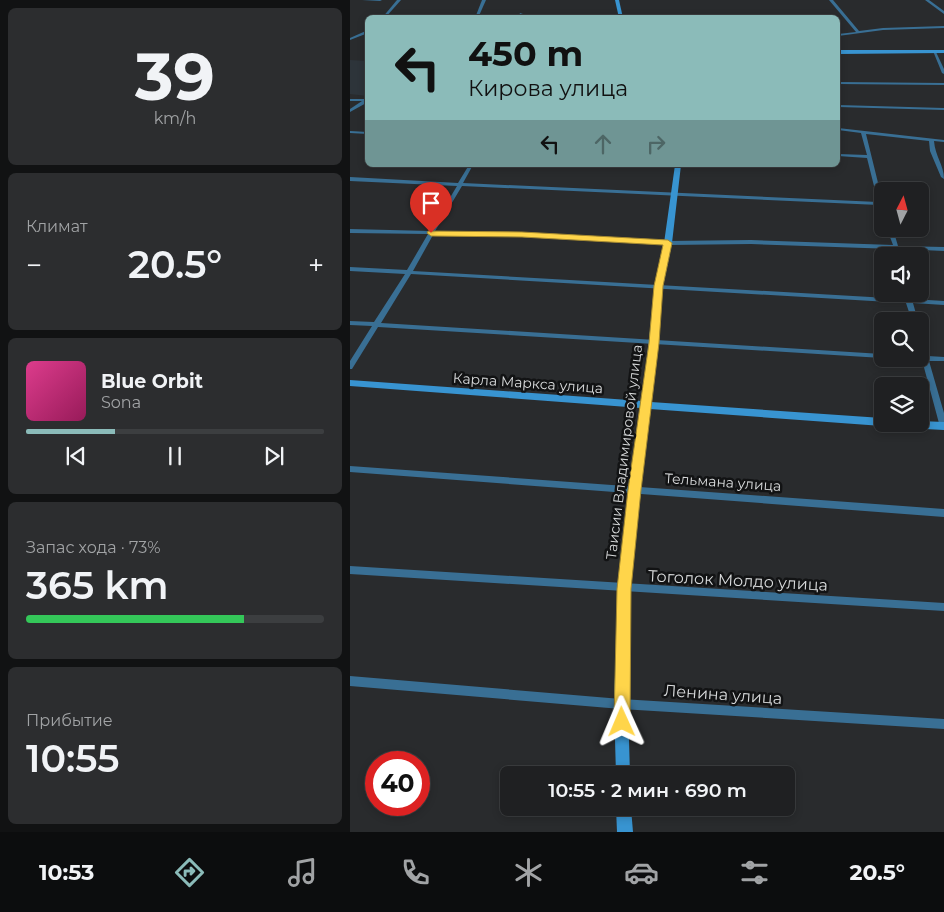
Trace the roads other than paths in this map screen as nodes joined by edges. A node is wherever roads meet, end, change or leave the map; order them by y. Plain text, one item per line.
1 (364, 0) edge
2 (380, 0) edge
3 (399, 0) edge
4 (484, 0) edge
5 (617, 0) edge
6 (831, 0) edge
7 (927, 0) edge
8 (944, 13) edge
9 (386, 15) edge
10 (477, 15) edge
11 (620, 15) edge
12 (840, 20) edge
13 (847, 20) junction
14 (944, 27) edge
15 (365, 32) edge
16 (858, 32) junction
17 (840, 35) edge
18 (350, 39) edge
19 (840, 52) edge
20 (934, 52) junction
21 (944, 52) edge
22 (944, 73) edge
23 (840, 83) edge
24 (944, 84) edge
25 (350, 100) edge
26 (365, 100) edge
27 (365, 101) edge
28 (840, 106) edge
29 (944, 109) edge
30 (350, 111) edge
31 (840, 129) edge
32 (350, 132) edge
33 (864, 132) junction
34 (365, 133) edge
35 (930, 140) junction
36 (944, 141) edge
37 (840, 155) edge
38 (869, 157) junction
39 (470, 167) edge
40 (678, 167) edge
41 (944, 177) edge
42 (350, 179) edge
43 (876, 182) edge
44 (460, 185) junction
45 (675, 195) junction
46 (874, 206) edge
47 (350, 231) edge
48 (431, 233) junction
49 (668, 243) junction
50 (874, 247) edge
51 (929, 249) edge
52 (944, 249) edge
53 (350, 269) edge
54 (409, 272) junction
55 (659, 286) junction
56 (874, 295) edge
57 (929, 300) edge
58 (944, 303) edge
59 (350, 323) edge
60 (377, 324) junction
61 (654, 343) junction
62 (874, 356) edge
63 (929, 358) edge
64 (944, 359) edge
65 (350, 367) edge
66 (926, 367) edge
67 (350, 383) edge
68 (645, 406) junction
69 (874, 421) edge
70 (929, 426) edge
71 (944, 427) edge
72 (350, 468) edge
73 (635, 490) junction
74 (944, 513) edge
75 (350, 570) edge
76 (624, 589) junction
77 (944, 608) edge
78 (350, 681) edge
79 (621, 704) junction
80 (944, 724) edge
81 (623, 766) edge
82 (624, 816) edge
83 (624, 832) edge

1 - 2 street
3 - 9 street
4 - 10 street
5 - 11 street
6 - 13 street
7 - 8 street
12 - 13 street
13 - 16 street
14 - 16 street
15 - 18 street
16 - 17 street
19 - 20 street
20 - 21 street
20 - 22 street
23 - 24 street
25 - 26 street
27 - 30 street
28 - 29 street
31 - 33 street
32 - 34 street
33 - 35 street
33 - 38 street
35 - 36 street
35 - 41 street
37 - 38 street
38 - 43 street
39 - 44 street
40 - 45 street, Таисии Владимировой улица
42 - 44 street
44 - 45 street
44 - 48 street
45 - 46 street
45 - 49 street, Таисии Владимировой улица
47 - 48 street
48 - 49 street
48 - 54 street
49 - 50 street
49 - 55 street, Таисии Владимировой улица
51 - 52 street
53 - 54 street
54 - 55 street
54 - 60 street
55 - 56 street
55 - 61 street, Таисии Владимировой улица
57 - 58 street
59 - 60 street
60 - 61 street
60 - 65 street
61 - 62 street
61 - 68 street, Таисии Владимировой улица
63 - 64 street
66 - 71 street
67 - 68 street, Карла Маркса улица
68 - 69 street, Карла Маркса улица
68 - 73 street, Таисии Владимировой улица
70 - 71 street
72 - 73 street, Тельмана улица
73 - 74 street, Тельмана улица
73 - 76 street, Таисии Владимировой улица
75 - 76 street, Тоголок Молдо улица
76 - 77 street, Тоголок Молдо улица
76 - 79 street, Таисии Владимировой улица
78 - 79 street, Ленина улица
79 - 80 street, Ленина улица
79 - 81 street, Таисии Владимировой улица
82 - 83 street

